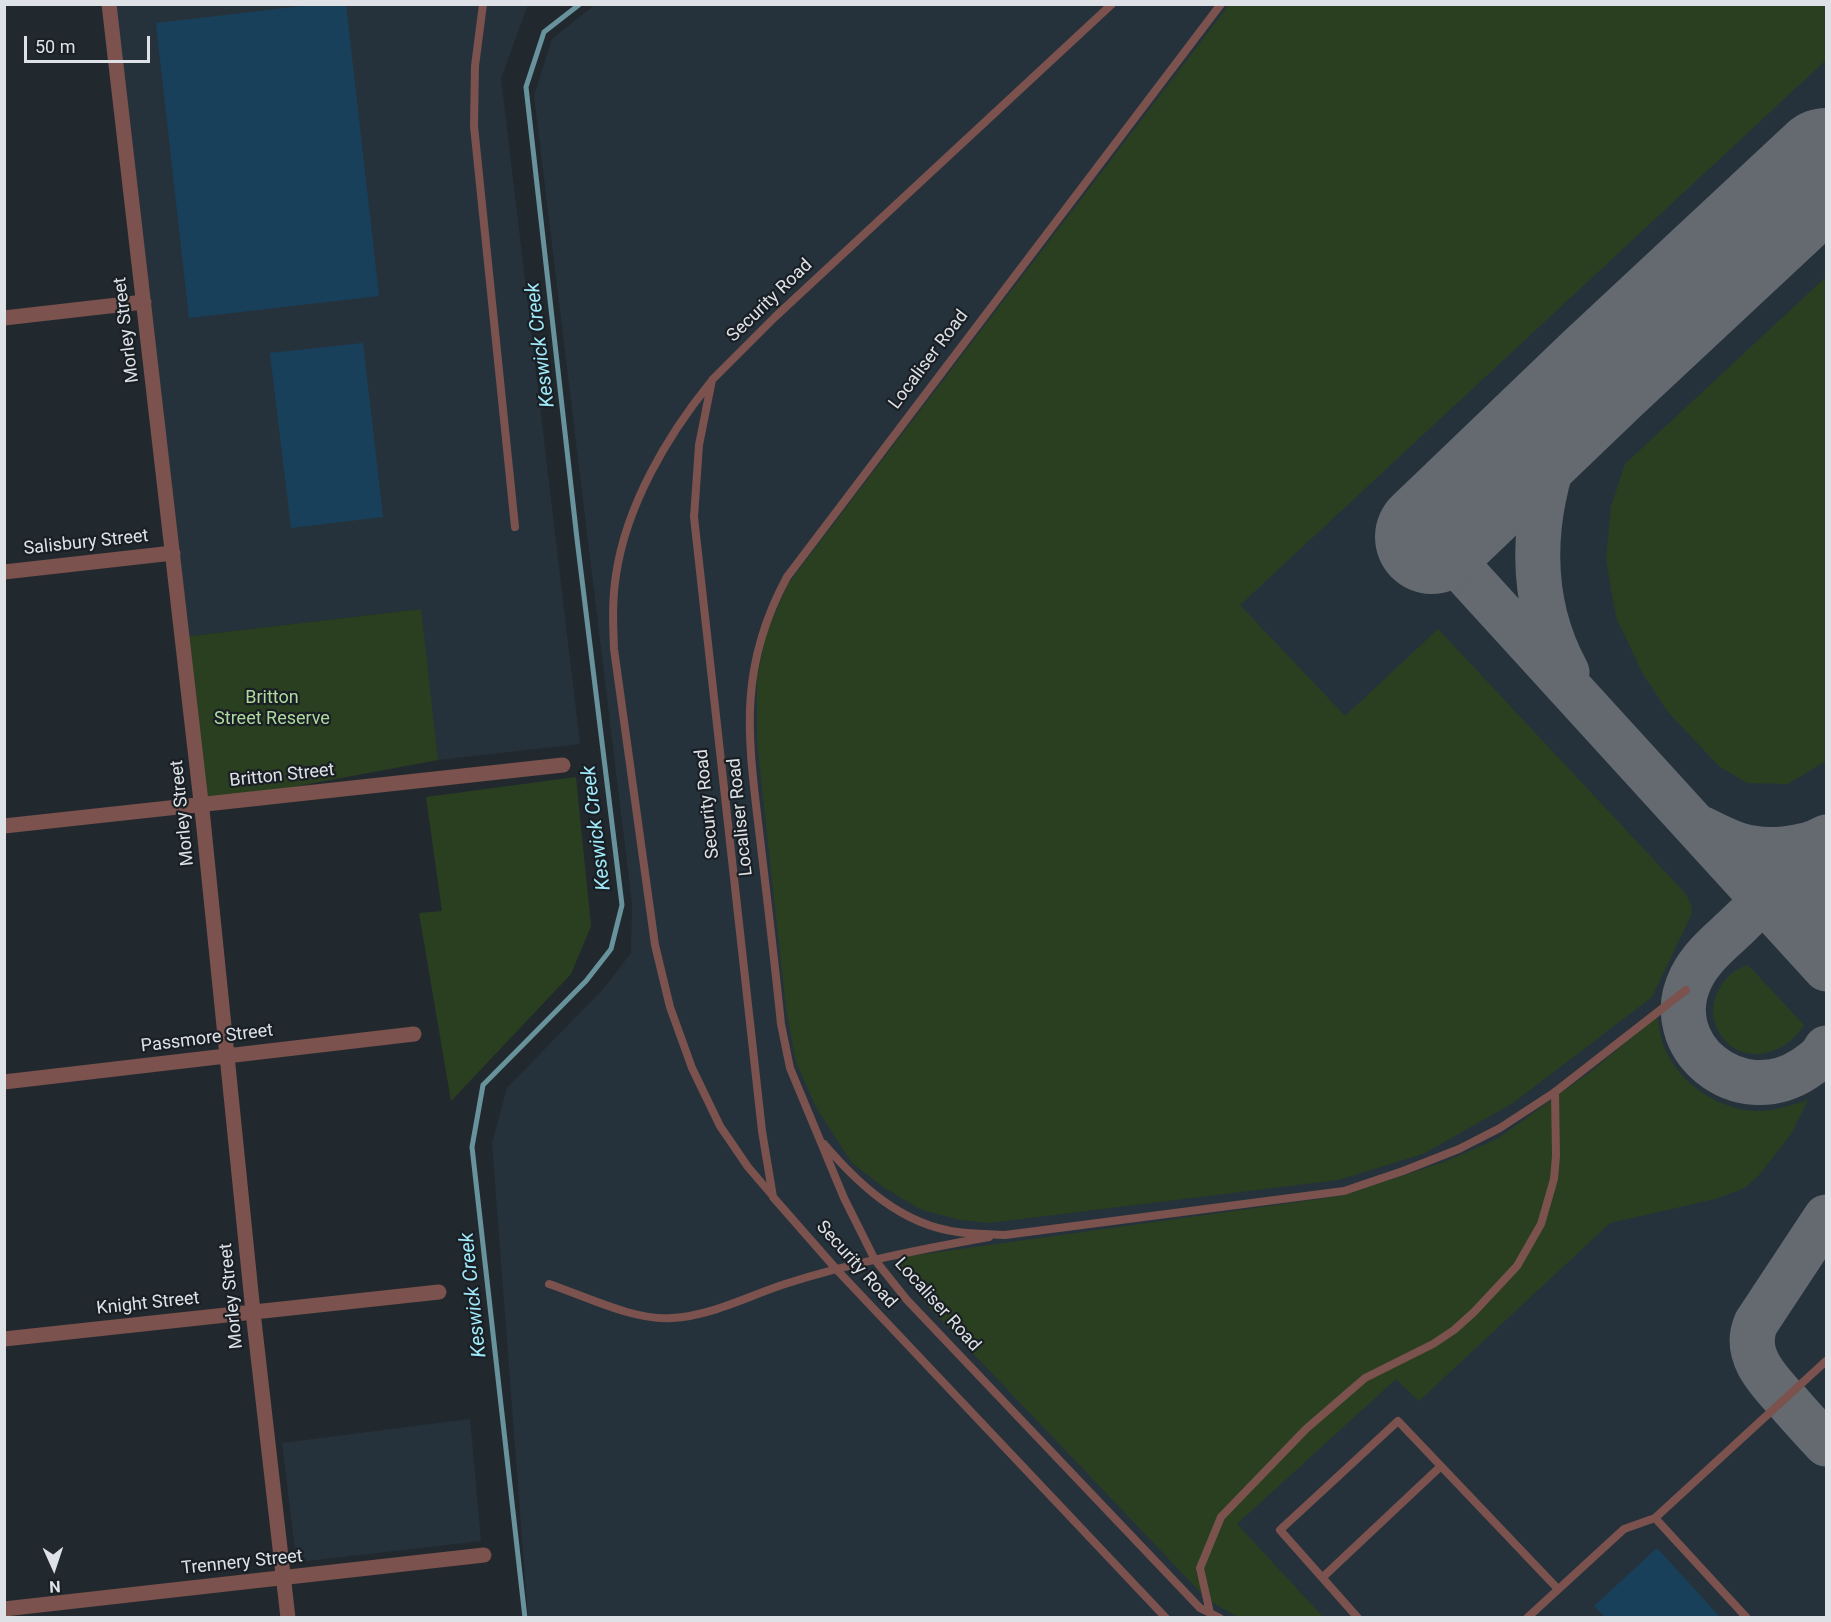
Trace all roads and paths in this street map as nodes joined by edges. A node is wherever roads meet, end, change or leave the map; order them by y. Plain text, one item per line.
1 (109, 4) edge
2 (483, 4) edge
3 (1112, 4) edge
4 (1221, 4) edge
5 (144, 302) junction
6 (4, 318) edge
7 (712, 380) junction
8 (515, 527) dead end
9 (172, 553) junction
10 (4, 572) edge
11 (563, 765) dead end
12 (201, 804) junction
13 (4, 826) edge
14 (1686, 990) dead end
15 (414, 1034) dead end
16 (228, 1057) junction
17 (4, 1082) edge
18 (1555, 1092) junction
19 (819, 1138) junction
20 (773, 1197) junction
21 (1005, 1235) junction
22 (875, 1260) junction
23 (837, 1270) junction
24 (549, 1284) dead end
25 (439, 1292) dead end
26 (253, 1312) junction
27 (4, 1339) edge
28 (1827, 1361) edge
29 (1441, 1466) junction
30 (1655, 1518) junction
31 (484, 1555) dead end
32 (1323, 1577) junction
33 (283, 1578) junction
34 (1557, 1588) junction
35 (4, 1609) edge
36 (1210, 1612) junction
37 (288, 1617) edge
38 (1166, 1617) edge
39 (1220, 1617) edge
40 (1358, 1617) edge
41 (1527, 1617) edge
42 (1747, 1617) edge

1 - 5 street, Morley Street
2 - 8 lane
3 - 7 lane, Security Road
4 - 19 lane, Localiser Road
5 - 6 street
5 - 9 street, Morley Street
7 - 20 lane, Security Road
7 - 20 lane
9 - 10 street, Salisbury Street
9 - 12 street, Morley Street
11 - 12 street, Britton Street
12 - 13 street, Britton Street
12 - 16 street, Morley Street
14 - 18 lane
15 - 16 street, Passmore Street
16 - 17 street, Passmore Street
16 - 26 street, Morley Street
18 - 21 lane
18 - 36 lane
19 - 21 lane
19 - 22 lane, Localiser Road
20 - 23 lane, Security Road
21 - 22 lane
22 - 23 lane
22 - 36 lane, Localiser Road
23 - 24 lane
23 - 38 lane, Security Road
25 - 26 street, Knight Street
26 - 27 street, Knight Street
26 - 33 street, Morley Street
28 - 30 lane
29 - 32 lane
29 - 32 lane
29 - 34 lane
30 - 34 lane
30 - 42 lane
31 - 33 street, Trennery Street
32 - 40 lane
33 - 35 street, Trennery Street
33 - 37 street, Morley Street
34 - 41 lane
36 - 39 lane, Localiser Road

